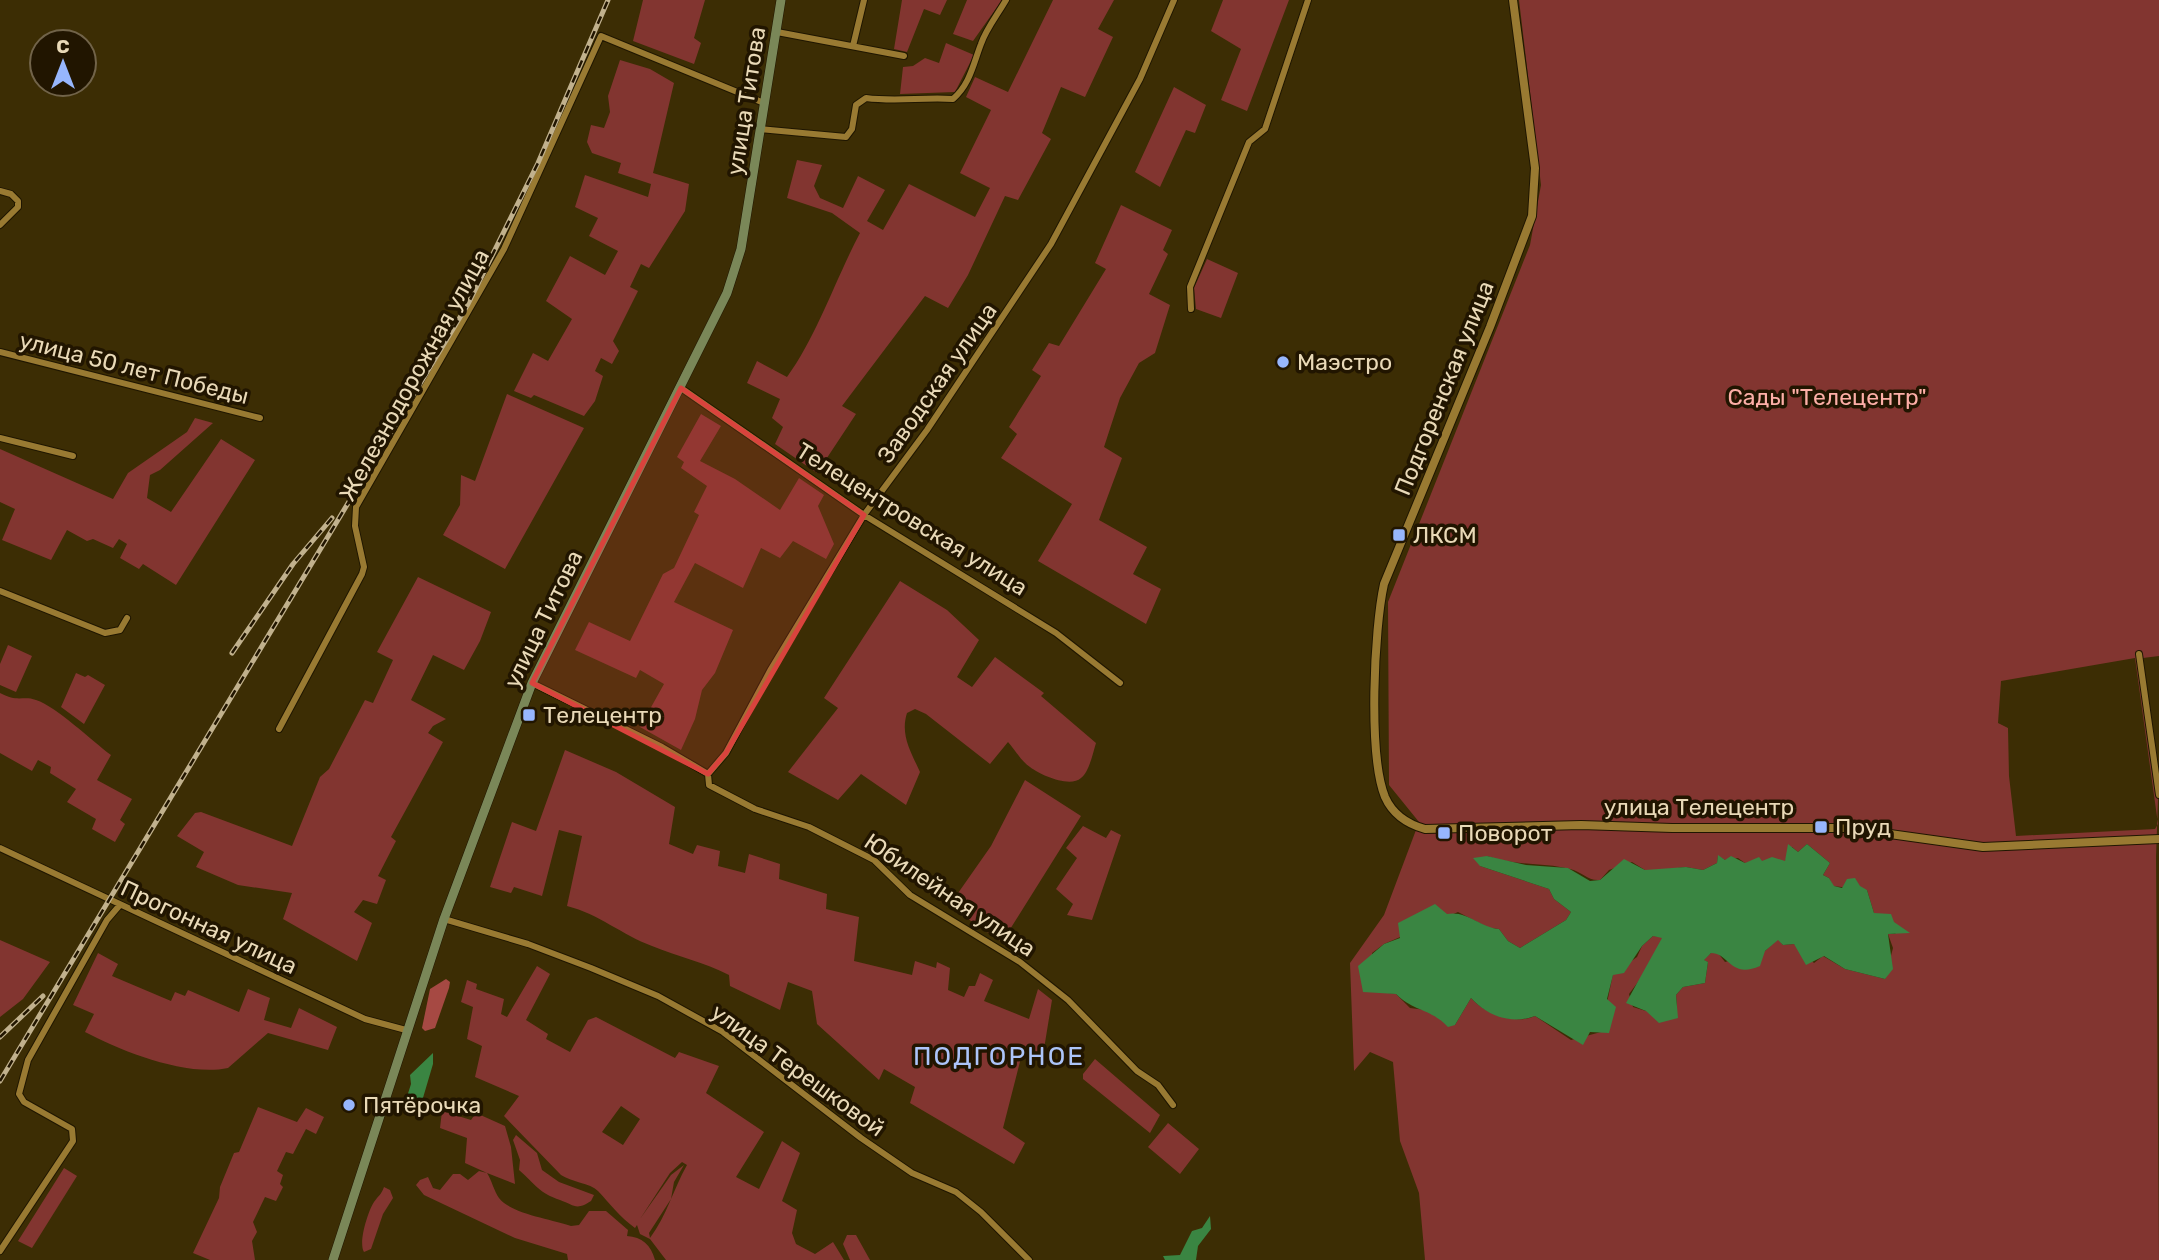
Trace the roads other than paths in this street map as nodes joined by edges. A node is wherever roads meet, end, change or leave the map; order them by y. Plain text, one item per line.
1 (781, 0) edge
2 (864, 0) edge
3 (1006, 0) edge
4 (1174, 0) edge
5 (1308, 0) edge
6 (1513, 0) edge
7 (776, 32) junction
8 (853, 47) junction
9 (904, 56) dead end
10 (764, 103) junction
11 (761, 129) junction
12 (0, 191) edge
13 (0, 225) edge
14 (1191, 309) dead end
15 (0, 352) edge
16 (681, 388) junction
17 (260, 418) dead end
18 (0, 438) edge
19 (73, 456) dead end
20 (864, 514) junction
21 (0, 591) edge
22 (127, 618) dead end
23 (2139, 654) dead end
24 (531, 683) junction
25 (1120, 683) dead end
26 (279, 729) dead end
27 (708, 774) junction
28 (2159, 795) edge
29 (1448, 830) joint
30 (2159, 839) edge
31 (0, 848) edge
32 (119, 906) junction
33 (444, 919) junction
34 (406, 1030) junction
35 (1173, 1105) dead end
36 (0, 1251) edge
37 (333, 1260) edge
38 (1029, 1260) edge

1 - 7 main road, улица Титова
2 - 8 street
3 - 11 street
4 - 20 street, Заводская улица
5 - 14 street
6 - 29 street, Подгоренская улица
7 - 8 street
7 - 10 main road, улица Титова
8 - 9 street
10 - 11 main road, улица Титова
10 - 26 street, Железнодорожная улица
11 - 16 main road, улица Титова
12 - 13 street
15 - 17 street, улица 50 лет Победы
16 - 20 street, Телецентровская улица
16 - 24 main road, улица Титова
18 - 19 street
20 - 25 street, Телецентровская улица
20 - 27 street, Заводская улица
21 - 22 street
23 - 28 street
24 - 27 street, Юбилейная улица
24 - 33 main road, улица Титова
27 - 35 street, Юбилейная улица
29 - 30 street, улица Телецентр
31 - 32 street, Прогонная улица
32 - 34 street, Прогонная улица
32 - 36 street
33 - 34 main road, улица Титова
33 - 38 street, улица Терешковой
34 - 37 main road, улица Титова

